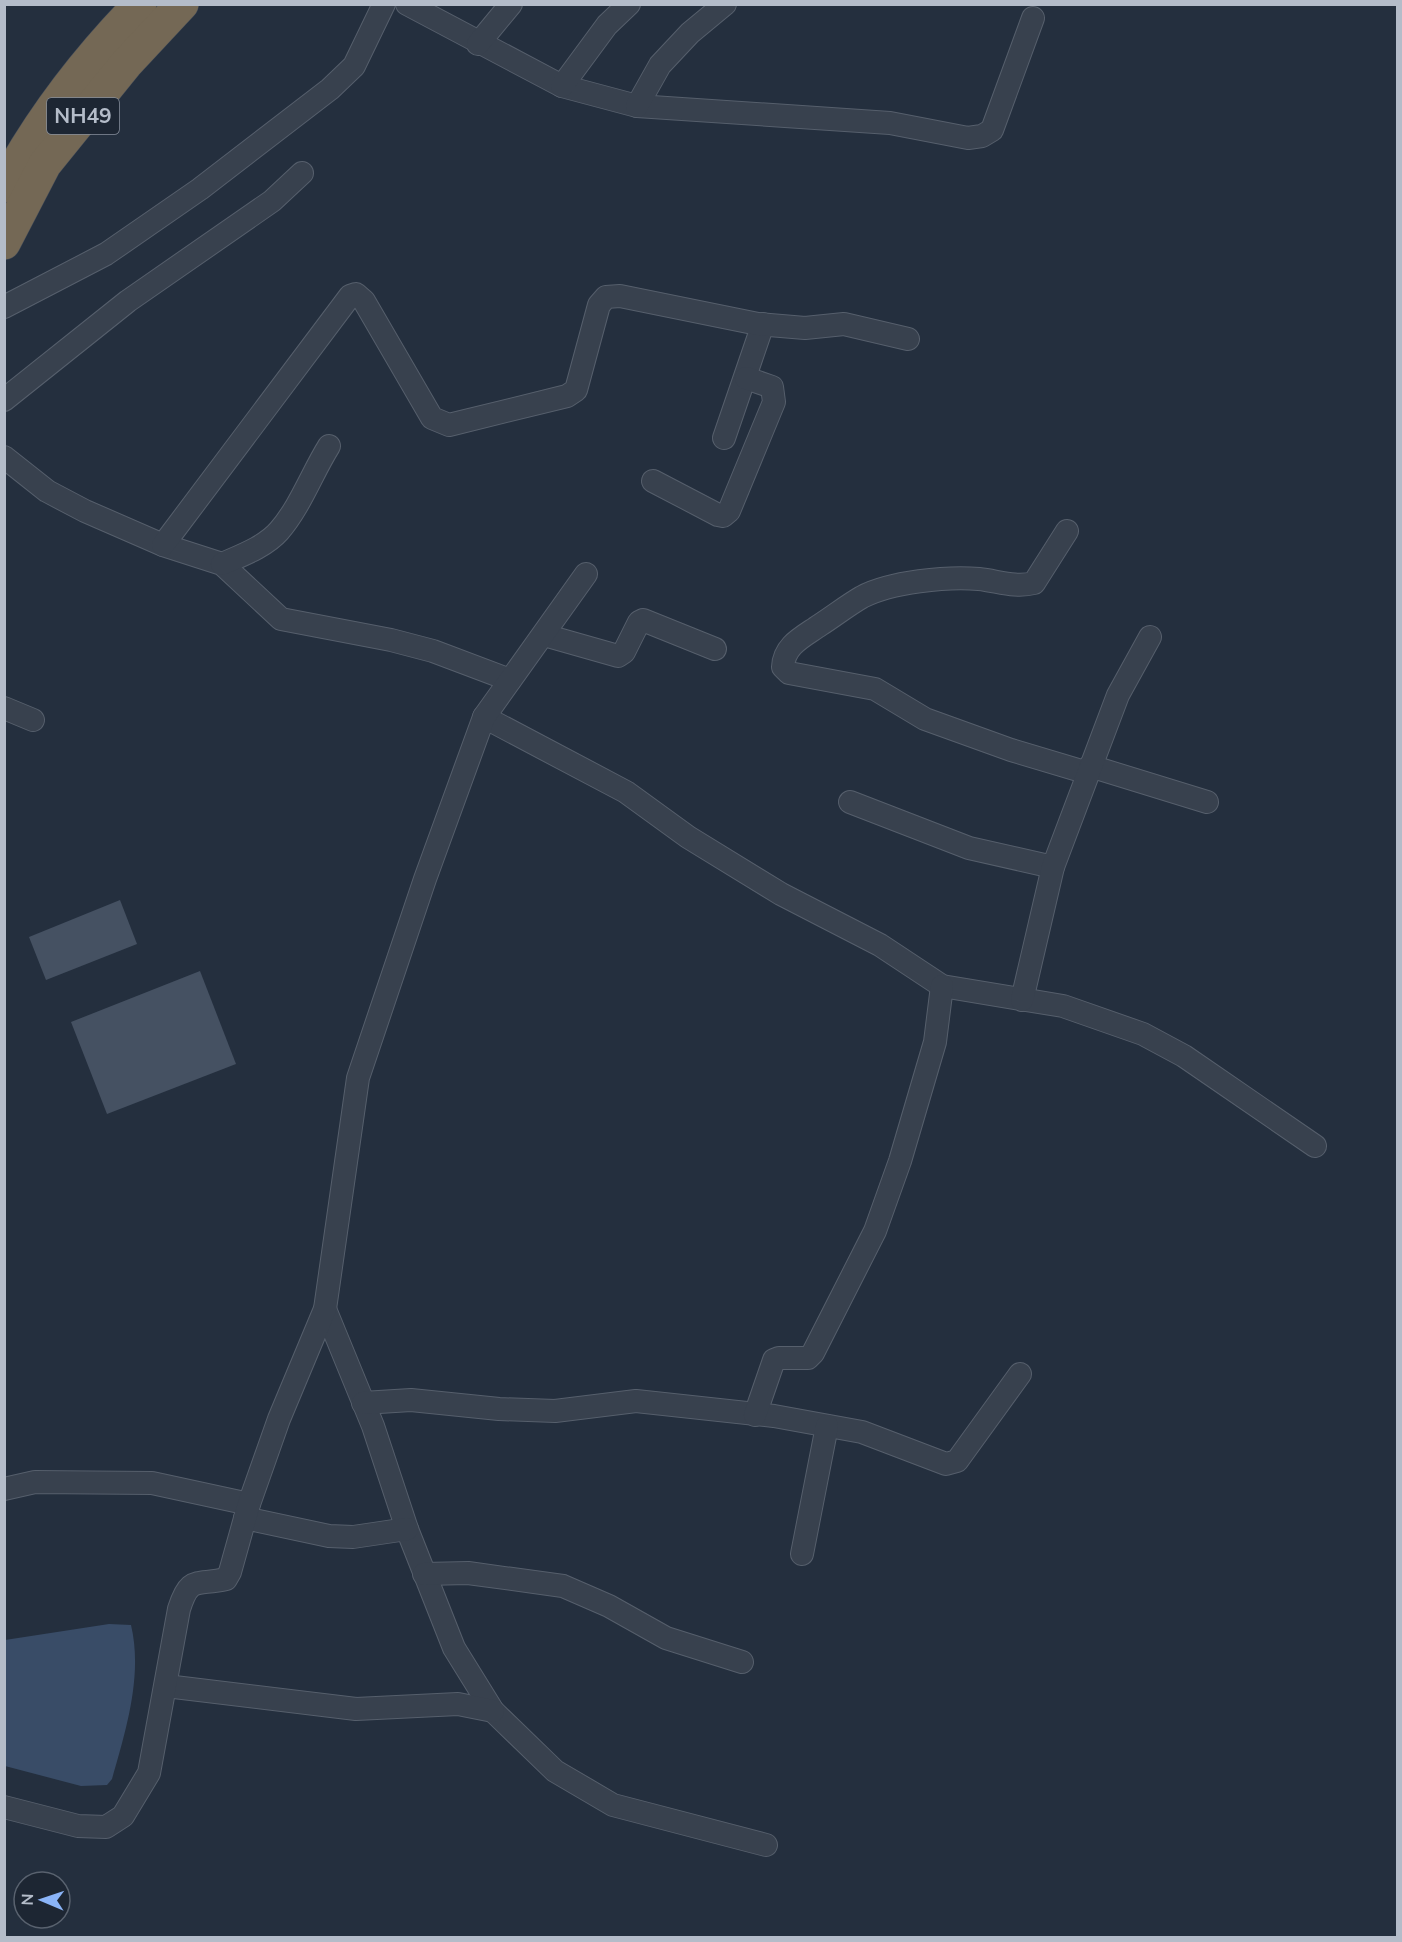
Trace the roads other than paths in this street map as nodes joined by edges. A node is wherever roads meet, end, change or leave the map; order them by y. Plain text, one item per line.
1 (140, 4) edge
2 (182, 4) edge
3 (384, 4) edge
4 (407, 4) edge
5 (511, 4) edge
6 (629, 4) edge
7 (725, 4) edge
8 (1033, 18) dead end
9 (478, 44) junction
10 (562, 86) junction
11 (638, 106) junction
12 (302, 173) dead end
13 (4, 186) edge
14 (4, 243) edge
15 (4, 307) edge
16 (763, 324) junction
17 (908, 339) dead end
18 (746, 378) junction
19 (4, 400) edge
20 (724, 438) dead end
21 (329, 446) dead end
22 (4, 457) edge
23 (653, 481) dead end
24 (1067, 531) dead end
25 (163, 545) junction
26 (222, 564) junction
27 (586, 574) dead end
28 (544, 635) junction
29 (1150, 637) dead end
30 (715, 649) dead end
31 (510, 680) junction
32 (4, 708) edge
33 (484, 717) junction
34 (33, 720) dead end
35 (1089, 769) junction
36 (850, 802) dead end
37 (1207, 802) dead end
38 (1053, 867) junction
39 (942, 986) junction
40 (1022, 1000) junction
41 (1315, 1146) dead end
42 (325, 1309) junction
43 (1020, 1374) dead end
44 (363, 1403) junction
45 (755, 1414) junction
46 (827, 1426) junction
47 (4, 1489) edge
48 (247, 1511) junction
49 (407, 1529) junction
50 (801, 1554) dead end
51 (424, 1574) junction
52 (742, 1662) dead end
53 (166, 1686) junction
54 (493, 1711) junction
55 (4, 1807) edge
56 (766, 1845) dead end

1 - 13 highway, NH49
2 - 14 highway, NH49
3 - 15 street
4 - 9 street
5 - 9 street
6 - 10 street
7 - 11 street
8 - 11 street
9 - 10 street
10 - 11 street
12 - 19 street
16 - 17 street
16 - 18 street
16 - 25 street
18 - 20 street
18 - 23 street
21 - 26 street
22 - 25 street
24 - 35 street
25 - 26 street
26 - 31 street
27 - 28 street
28 - 30 street
28 - 31 street
29 - 35 street
31 - 33 street
32 - 34 street
33 - 39 street
33 - 42 street
35 - 37 street
35 - 38 street
36 - 38 street
38 - 40 street
39 - 40 street
39 - 45 street
40 - 41 street
42 - 44 street
42 - 48 street
43 - 46 street
44 - 45 street
44 - 49 street
45 - 46 street
46 - 50 street
47 - 48 street
48 - 49 street
48 - 53 street
49 - 51 street
51 - 52 street
51 - 54 street
53 - 54 street
53 - 55 street
54 - 56 street

